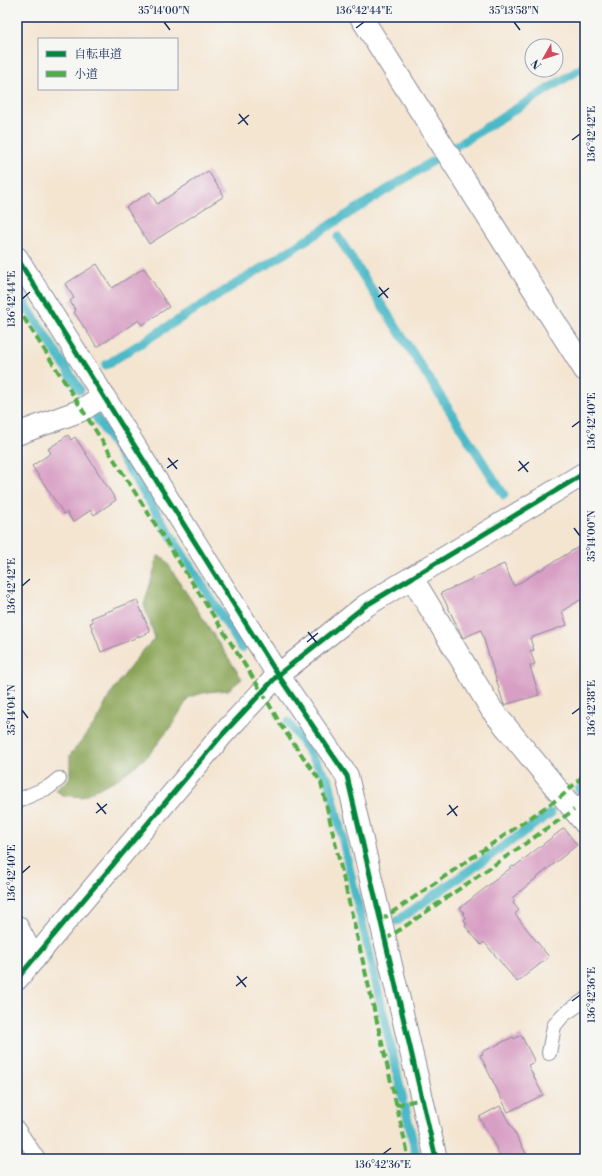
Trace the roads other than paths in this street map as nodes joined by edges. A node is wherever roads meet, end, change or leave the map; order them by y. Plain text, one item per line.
1 (361, 17) edge
2 (17, 258) edge
3 (585, 370) edge
4 (103, 396) junction
5 (17, 434) edge
6 (585, 473) edge
7 (412, 578) junction
8 (278, 675) junction
9 (59, 779) dead end
10 (17, 802) edge
11 (581, 811) edge
12 (17, 927) edge
13 (34, 958) junction
14 (17, 978) edge
15 (585, 1000) edge
16 (549, 1053) dead end
17 (17, 1128) edge
18 (38, 1159) edge
19 (436, 1159) edge

1 - 3 street
2 - 4 street
4 - 5 street
4 - 8 street
6 - 7 street
7 - 8 street
7 - 11 street
8 - 13 street
8 - 19 street
9 - 10 lane
12 - 13 street
13 - 14 street
15 - 16 lane
17 - 18 lane

